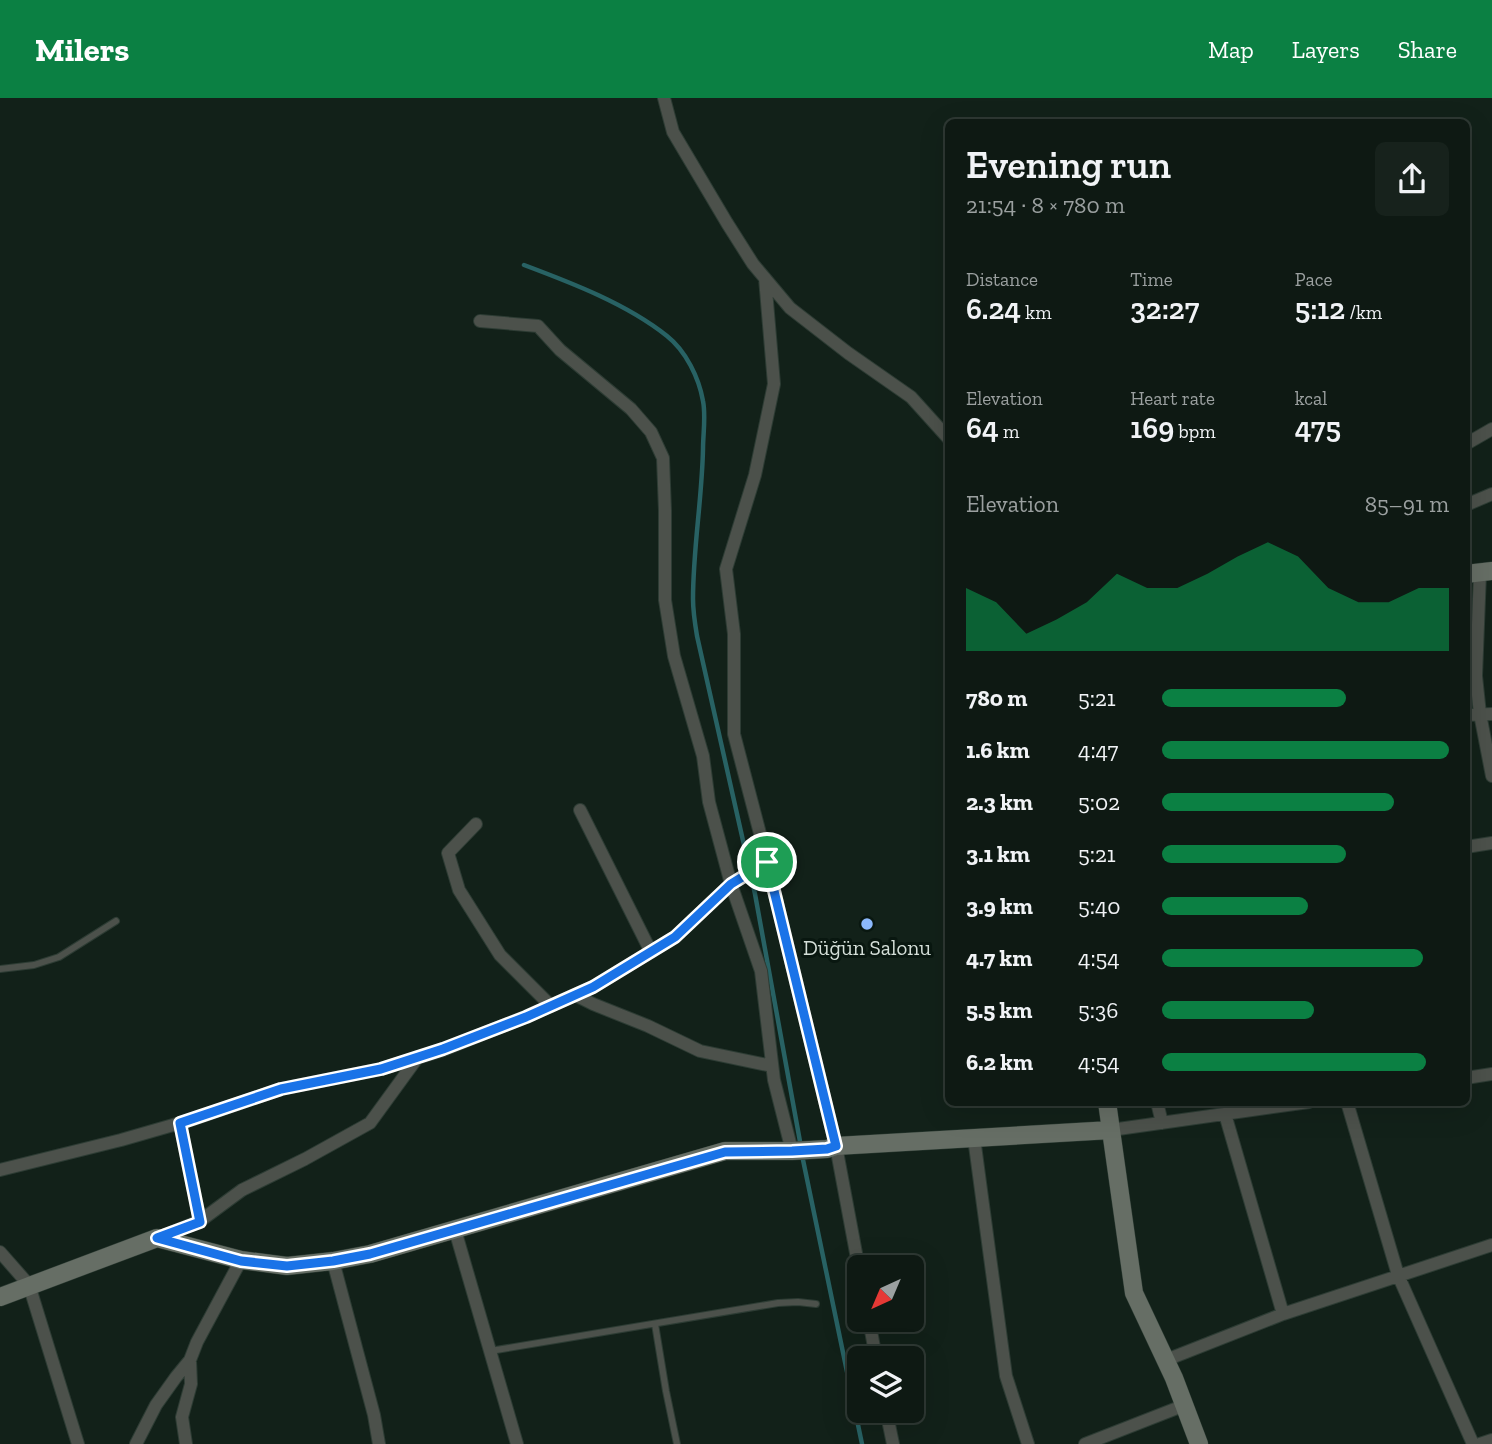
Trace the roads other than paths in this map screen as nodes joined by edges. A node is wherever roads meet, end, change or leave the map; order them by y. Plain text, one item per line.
1 (664, 98) edge
2 (765, 278) junction
3 (480, 321) dead end
4 (1492, 429) edge
5 (945, 435) edge
6 (1470, 442) edge
7 (1492, 494) edge
8 (1470, 503) edge
9 (1479, 573) edge
10 (1480, 714) edge
11 (1492, 776) edge
12 (580, 810) dead end
13 (476, 824) dead end
14 (1492, 843) edge
15 (1470, 846) edge
16 (762, 865) junction
17 (735, 882) junction
18 (116, 921) dead end
19 (651, 952) junction
20 (0, 969) edge
21 (575, 995) junction
22 (551, 1006) junction
23 (418, 1057) junction
24 (772, 1066) junction
25 (1492, 1074) edge
26 (1470, 1077) edge
27 (1108, 1106) edge
28 (1158, 1106) edge
29 (1281, 1106) edge
30 (1348, 1106) edge
31 (1225, 1114) junction
32 (180, 1123) junction
33 (1162, 1123) junction
34 (1111, 1130) junction
35 (974, 1138) junction
36 (831, 1147) junction
37 (792, 1151) junction
38 (0, 1170) edge
39 (200, 1222) junction
40 (456, 1230) junction
41 (157, 1238) junction
42 (1492, 1245) edge
43 (0, 1252) edge
44 (856, 1255) edge
45 (241, 1261) junction
46 (333, 1261) junction
47 (1398, 1275) junction
48 (29, 1285) junction
49 (0, 1297) edge
50 (816, 1304) dead end
51 (1283, 1314) junction
52 (655, 1324) junction
53 (490, 1351) junction
54 (190, 1360) junction
55 (1166, 1360) junction
56 (1185, 1405) junction
57 (889, 1423) edge
58 (1492, 1440) edge
59 (78, 1444) edge
60 (136, 1444) edge
61 (186, 1444) edge
62 (379, 1444) edge
63 (517, 1444) edge
64 (677, 1444) edge
65 (893, 1444) edge
66 (1028, 1444) edge
67 (1085, 1444) edge
68 (1199, 1444) edge
69 (1473, 1444) edge
70 (1480, 1444) edge

1 - 2 street
2 - 5 street
2 - 16 street
3 - 17 street
4 - 6 street
7 - 8 street
9 - 10 street
10 - 11 street
12 - 19 street
13 - 22 street
14 - 15 street
16 - 17 street
16 - 36 street
17 - 19 street
17 - 24 street
18 - 20 lane
19 - 21 street
21 - 22 street
21 - 24 street
22 - 23 street
23 - 32 street
23 - 39 street
24 - 37 street
25 - 26 street
27 - 34 street
28 - 33 street
29 - 31 street
30 - 47 street
31 - 33 street
31 - 51 street
32 - 38 street
32 - 39 street
33 - 34 street
34 - 35 street
34 - 55 street
35 - 36 street
35 - 66 street
36 - 37 street
36 - 44 street
37 - 40 street
39 - 41 street
40 - 46 street
40 - 53 street
41 - 45 street
41 - 48 street
42 - 47 street
43 - 48 street
45 - 46 street
45 - 54 street
46 - 62 street
47 - 51 street
47 - 69 street
48 - 49 street
48 - 59 street
50 - 52 lane
51 - 55 street
52 - 53 lane
52 - 64 lane
53 - 63 street
54 - 60 street
54 - 61 street
55 - 56 street
56 - 67 street
56 - 68 street
57 - 65 street
58 - 70 street

